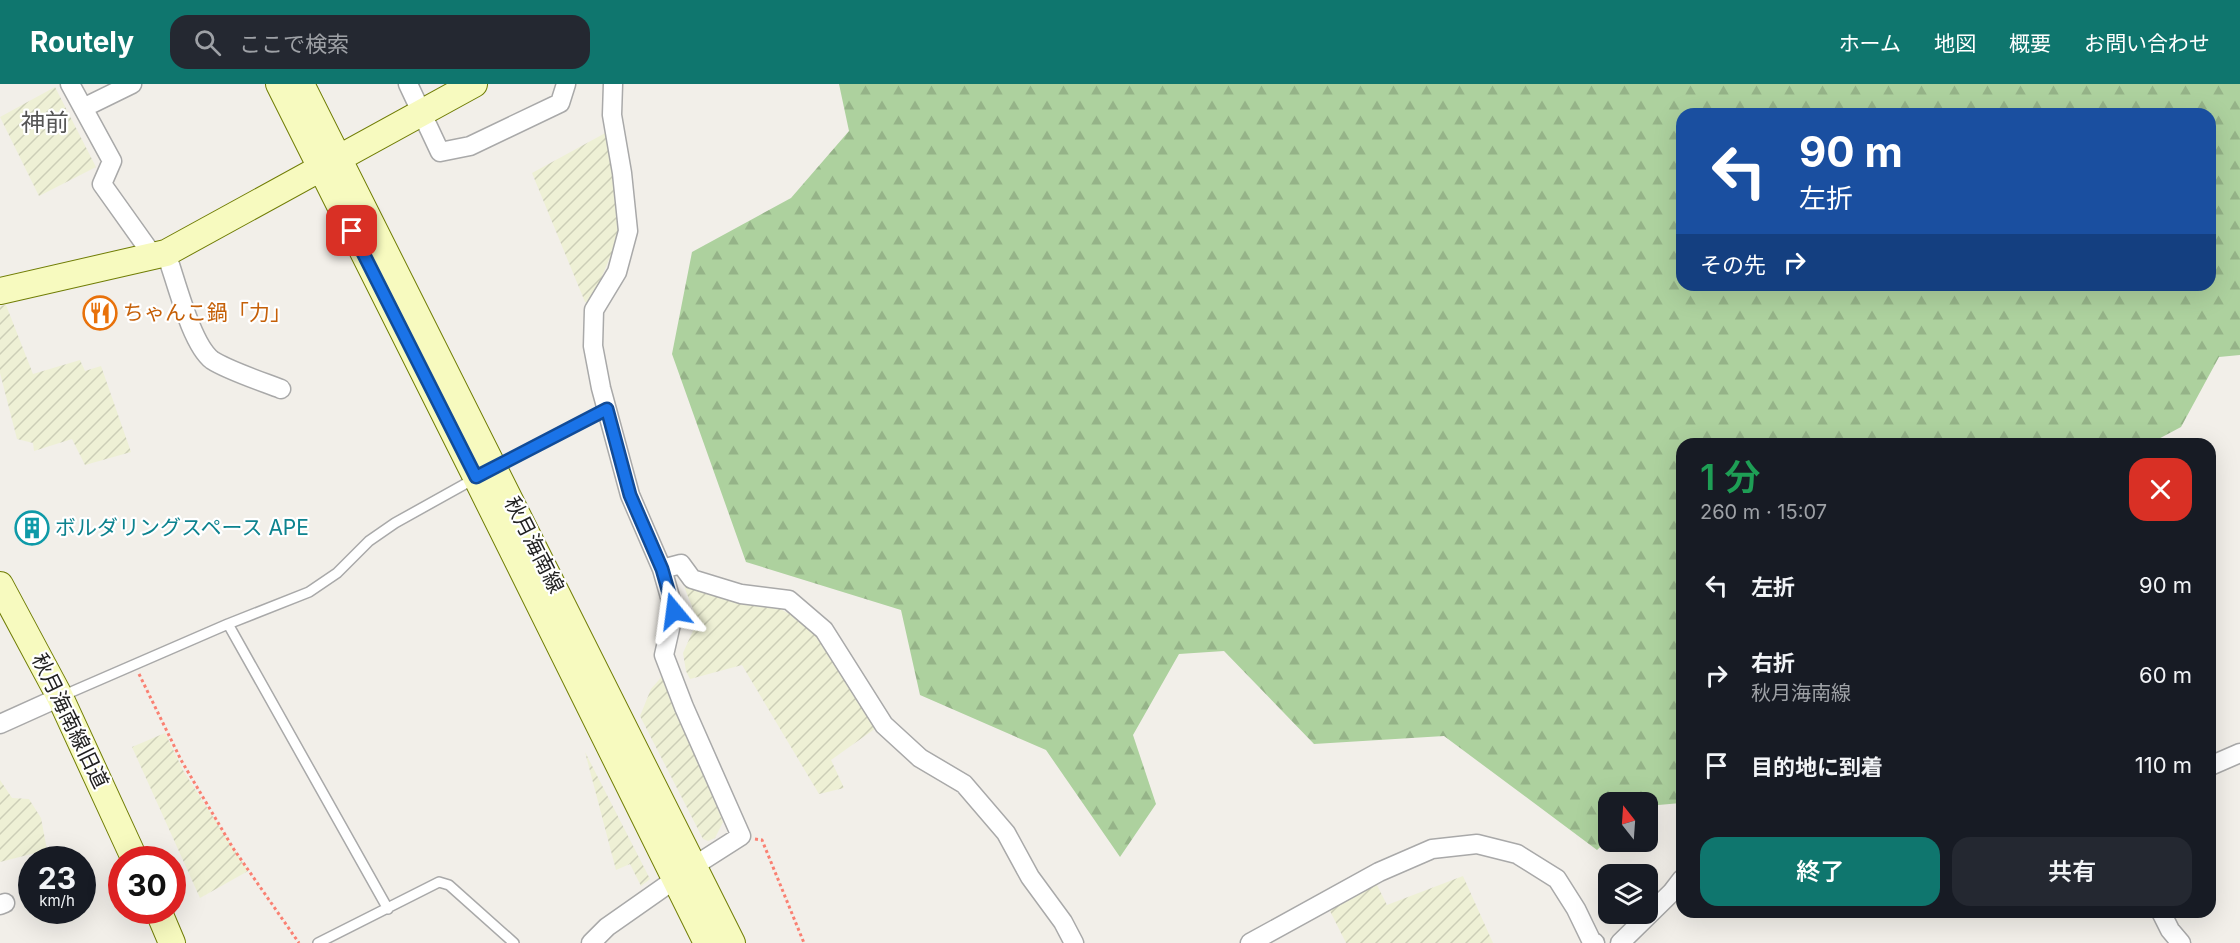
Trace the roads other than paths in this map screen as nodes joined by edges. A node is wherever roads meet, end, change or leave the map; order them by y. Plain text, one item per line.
1 (70, 84) edge
2 (132, 84) edge
3 (279, 84) edge
4 (301, 84) edge
5 (408, 84) edge
6 (474, 84) edge
7 (566, 84) edge
8 (613, 84) edge
9 (83, 108) junction
10 (422, 114) junction
11 (329, 164) junction
12 (160, 255) junction
13 (0, 291) edge
14 (281, 389) dead end
15 (607, 409) junction
16 (486, 472) junction
17 (662, 569) junction
18 (0, 585) edge
19 (228, 624) junction
20 (60, 697) junction
21 (0, 724) edge
22 (2240, 753) edge
23 (2216, 763) edge
24 (129, 846) edge
25 (685, 873) junction
26 (1676, 887) edge
27 (388, 909) junction
28 (2164, 918) edge
29 (162, 924) edge
30 (167, 942) edge
31 (318, 943) edge
32 (514, 943) edge
33 (591, 943) edge
34 (706, 943) edge
35 (732, 943) edge
36 (1074, 943) edge
37 (1250, 943) edge
38 (1595, 943) edge
39 (1620, 943) edge
40 (2181, 943) edge

1 - 9 street
2 - 9 street
3 - 11 main road, 秋月海南線
4 - 11 main road, 秋月海南線
5 - 10 street
6 - 10 main road
7 - 10 street
8 - 15 street
9 - 12 street
10 - 11 main road
11 - 12 main road
11 - 16 main road, 秋月海南線
12 - 13 main road
12 - 14 street
15 - 16 lane
15 - 17 street
16 - 19 lane
16 - 25 main road, 秋月海南線
17 - 25 street
17 - 36 street
18 - 20 main road, 秋月海南線旧道
19 - 20 lane
19 - 27 lane
20 - 21 street
20 - 24 main road, 秋月海南線旧道
22 - 23 street
25 - 33 street
25 - 34 main road, 秋月海南線
25 - 35 main road, 秋月海南線
26 - 39 street
27 - 31 lane
27 - 32 lane
28 - 40 street
29 - 30 main road
37 - 38 street

